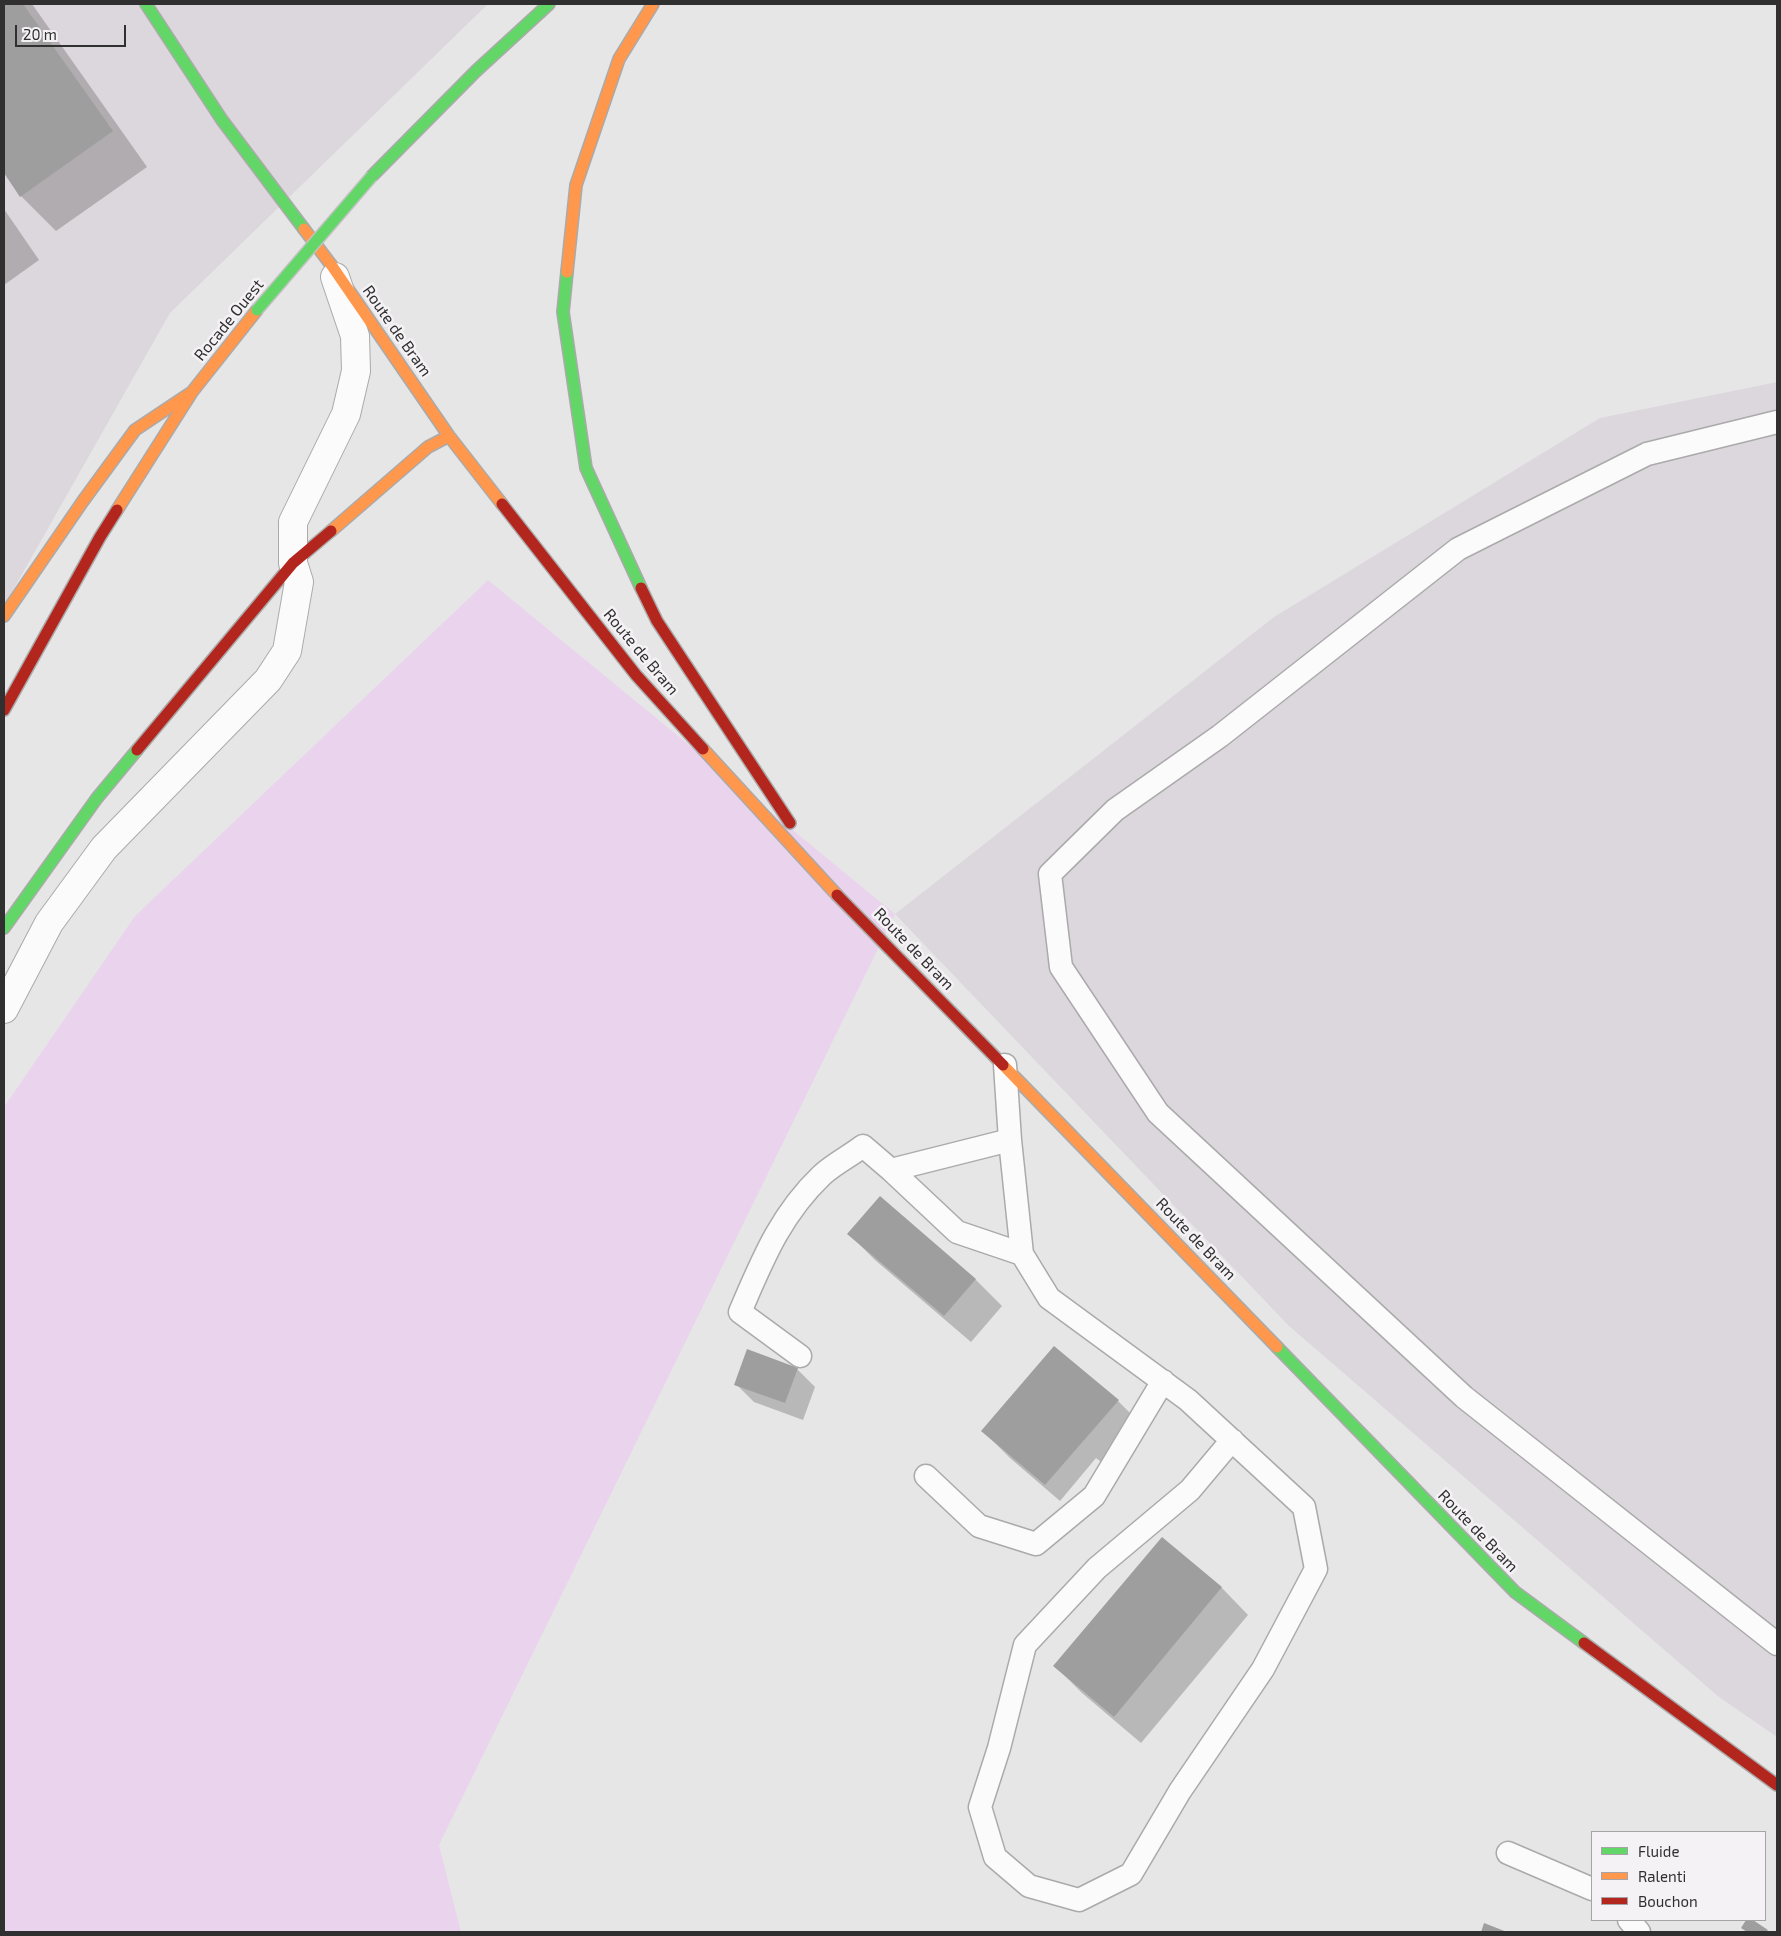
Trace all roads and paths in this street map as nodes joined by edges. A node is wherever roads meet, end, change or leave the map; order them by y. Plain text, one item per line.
1 (141, 4) edge
2 (146, 4) edge
3 (549, 4) edge
4 (653, 4) edge
5 (154, 18) junction
6 (332, 266) junction
7 (192, 392) junction
8 (1777, 422) edge
9 (449, 436) junction
10 (293, 562) junction
11 (4, 616) edge
12 (4, 710) edge
13 (835, 892) junction
14 (4, 928) edge
15 (4, 1010) edge
16 (1005, 1066) junction
17 (1010, 1140) junction
18 (891, 1170) junction
19 (1022, 1254) junction
20 (800, 1356) dead end
21 (1163, 1381) junction
22 (1232, 1440) junction
23 (926, 1476) dead end
24 (1777, 1644) edge
25 (1777, 1785) edge
26 (1508, 1853) dead end
27 (1591, 1889) edge
28 (1630, 1921) edge
29 (1639, 1932) edge

1 - 5 main road, Route de Bram
2 - 5 main road, Route de Bram
3 - 7 main road, Rocade Ouest, bridge
4 - 13 main road
5 - 6 main road, Route de Bram
6 - 9 main road, Route de Bram
6 - 10 street
7 - 11 main road
7 - 12 main road, Rocade Ouest
8 - 24 lane
9 - 10 main road
9 - 13 main road, Route de Bram
10 - 14 main road
10 - 15 street
13 - 16 main road, Route de Bram
16 - 17 lane
16 - 25 main road, Route de Bram
17 - 18 lane
17 - 19 lane
18 - 19 lane
18 - 20 lane
19 - 21 lane
21 - 22 lane
21 - 23 lane
22 - 22 lane
26 - 27 lane
28 - 29 lane

